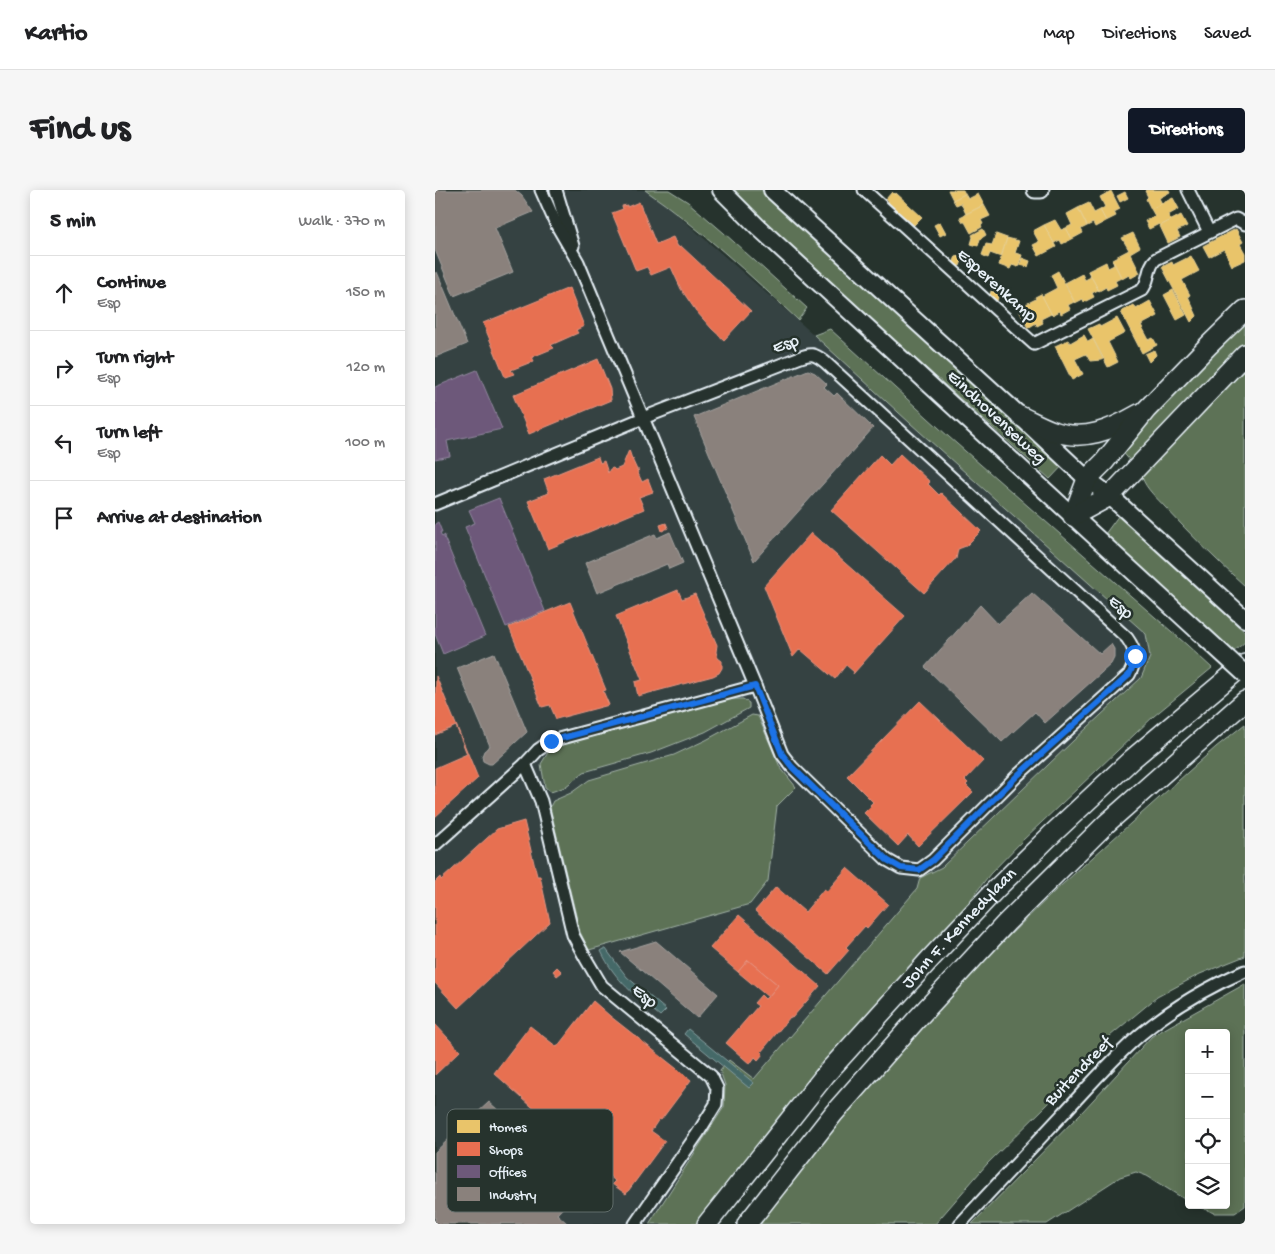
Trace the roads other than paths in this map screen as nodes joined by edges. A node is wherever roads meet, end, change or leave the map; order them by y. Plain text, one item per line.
1 (541, 190) edge
2 (556, 190) edge
3 (721, 190) edge
4 (772, 190) edge
5 (865, 190) edge
6 (1035, 190) edge
7 (1041, 190) edge
8 (1188, 190) edge
9 (1245, 224) edge
10 (1209, 232) junction
11 (578, 262) junction
12 (1245, 310) edge
13 (1245, 354) edge
14 (1146, 410) junction
15 (1020, 416) junction
16 (643, 418) junction
17 (1087, 480) junction
18 (1110, 496) junction
19 (435, 504) edge
20 (1073, 516) junction
21 (1245, 619) edge
22 (1245, 664) edge
23 (1245, 674) edge
24 (755, 686) junction
25 (1245, 701) edge
26 (525, 764) junction
27 (435, 845) edge
28 (1245, 971) edge
29 (635, 1224) edge
30 (707, 1224) edge
31 (747, 1224) edge
32 (960, 1224) edge

1 - 11 street, Esp
2 - 11 street, Esp
3 - 20 main road, Eindhovenseweg
4 - 15 main road, Eindhovenseweg
5 - 10 street, Esperenkamp
6 - 7 street
8 - 10 street
9 - 10 street, Esperenkamp
11 - 16 street, Esp
12 - 14 main road
13 - 18 main road
14 - 15 main road
14 - 17 main road
15 - 17 main road, Eindhovenseweg
16 - 19 street, Esp
16 - 24 street, Esp
16 - 24 street, Esp
17 - 18 main road, Eindhovenseweg
17 - 20 main road
18 - 20 main road
18 - 21 main road, Eindhovenseweg
20 - 23 main road, Eindhovenseweg, bridge
22 - 30 main road, John F. Kennedylaan
24 - 26 street
25 - 31 main road, John F. Kennedylaan
26 - 27 street
26 - 29 street, Esp
28 - 32 street, Buitendreef

